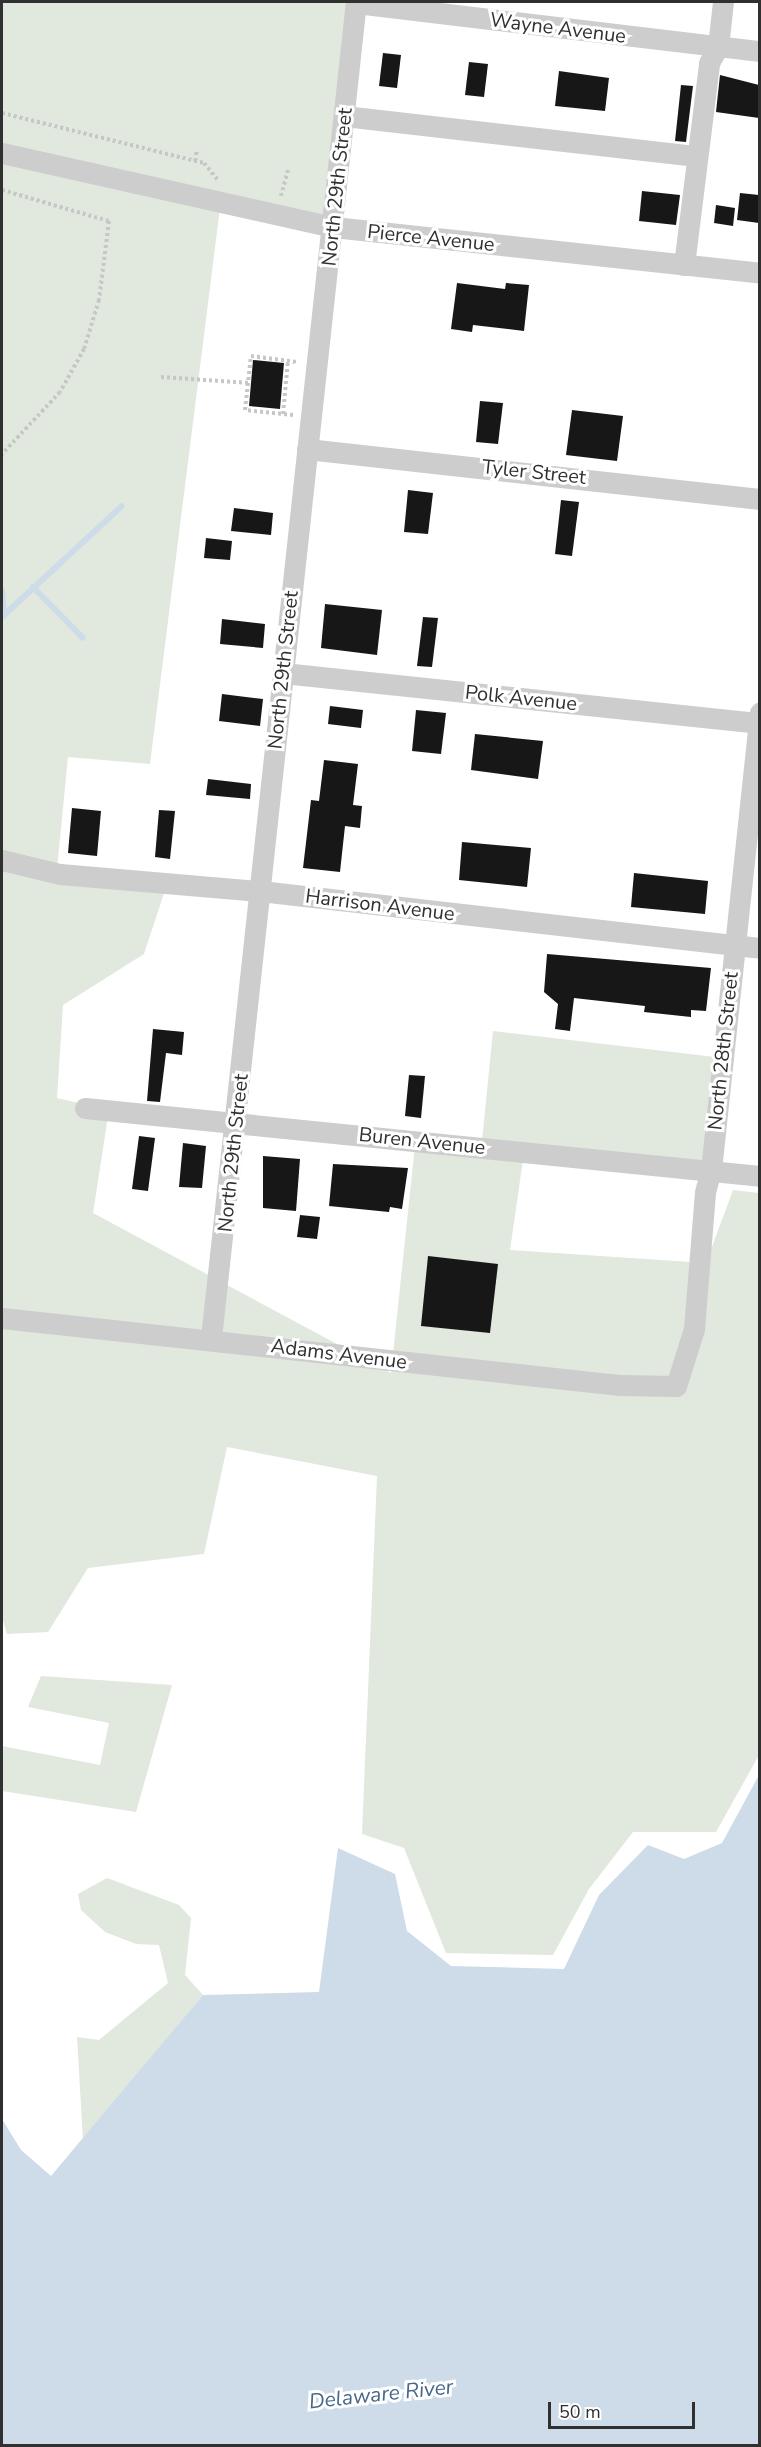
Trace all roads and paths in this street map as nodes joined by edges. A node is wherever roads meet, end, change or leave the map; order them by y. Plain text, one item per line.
1 (356, 2) edge
2 (723, 2) edge
3 (718, 47) junction
4 (759, 51) edge
5 (2, 112) edge
6 (344, 116) junction
7 (197, 150) dead end
8 (2, 153) edge
9 (697, 156) junction
10 (195, 161) junction
11 (288, 170) dead end
12 (225, 187) dead end
13 (2, 190) edge
14 (270, 197) dead end
15 (333, 227) junction
16 (684, 265) junction
17 (759, 273) edge
18 (288, 360) junction
19 (304, 362) dead end
20 (161, 377) dead end
21 (249, 383) junction
22 (298, 405) dead end
23 (283, 414) junction
24 (297, 416) junction
25 (308, 442) junction
26 (2, 454) edge
27 (759, 499) edge
28 (283, 673) junction
29 (759, 720) edge
30 (2, 860) edge
31 (260, 891) junction
32 (734, 945) junction
33 (759, 948) edge
34 (85, 1108) dead end
35 (237, 1122) junction
36 (711, 1170) junction
37 (759, 1176) edge
38 (2, 1318) edge
39 (211, 1338) junction
40 (676, 1386) joint

1 - 3 street, Wayne Avenue
1 - 6 street, North 29th Street
2 - 3 street
3 - 4 street, Wayne Avenue
3 - 9 street
5 - 10 path
6 - 9 street
6 - 15 street, North 29th Street
7 - 10 path
8 - 15 street, Pierce Avenue
9 - 16 street
10 - 12 path
11 - 14 path
13 - 26 path
15 - 16 street, Pierce Avenue
15 - 25 street, North 29th Street
16 - 17 street, Pierce Avenue
18 - 19 path
18 - 21 path
18 - 23 path
20 - 21 path
21 - 23 path
22 - 24 path
23 - 24 path
24 - 25 path
25 - 27 street, Tyler Street
25 - 28 street, North 29th Street
28 - 29 street, Polk Avenue
28 - 31 street, North 29th Street
29 - 32 street, North 28th Street
30 - 31 street, Harrison Avenue
31 - 32 street, Harrison Avenue
31 - 35 street, North 29th Street
32 - 33 street, Harrison Avenue
32 - 36 street, North 28th Street
34 - 35 street, Buren Avenue
35 - 36 street, Buren Avenue
35 - 39 street, North 29th Street
36 - 37 street, Buren Avenue
36 - 40 street, North 28th Street
38 - 39 street, Adams Avenue
39 - 40 street, Adams Avenue

